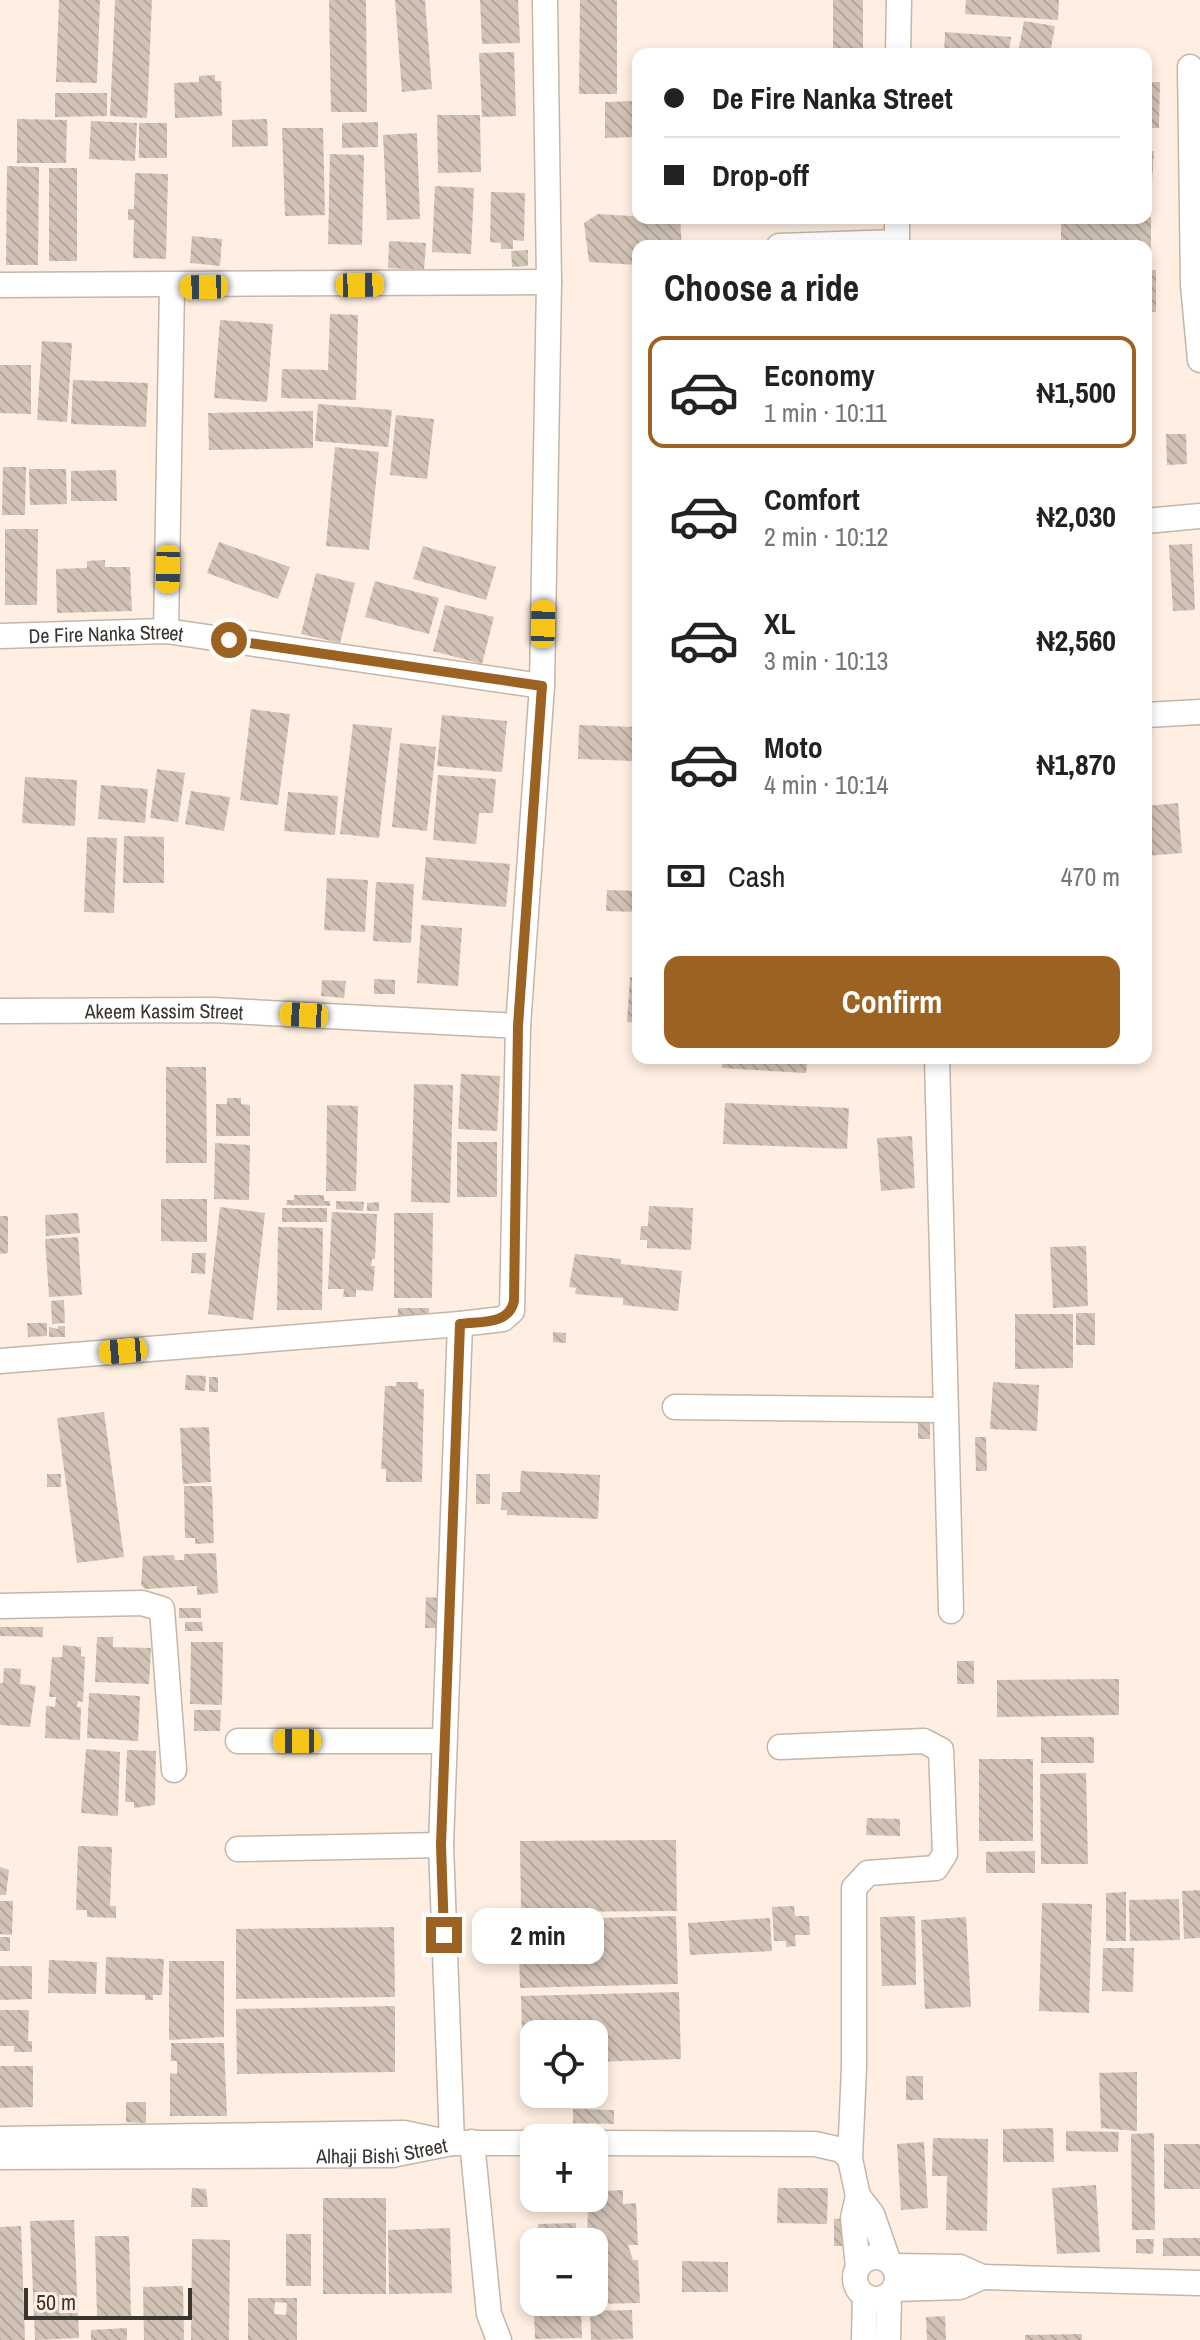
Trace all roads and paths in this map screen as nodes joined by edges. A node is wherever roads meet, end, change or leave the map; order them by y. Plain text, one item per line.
1 (545, 0) edge
2 (899, 0) edge
3 (898, 48) edge
4 (1190, 67) dead end
5 (897, 235) edge
6 (843, 240) edge
7 (549, 282) junction
8 (0, 285) edge
9 (172, 287) junction
10 (1200, 360) edge
11 (1200, 516) edge
12 (1152, 520) edge
13 (166, 631) junction
14 (0, 636) edge
15 (542, 686) junction
16 (1200, 712) edge
17 (1152, 715) edge
18 (0, 1011) edge
19 (518, 1026) junction
20 (937, 1064) edge
21 (460, 1324) junction
22 (0, 1361) edge
23 (675, 1407) dead end
24 (944, 1410) junction
25 (0, 1606) edge
26 (951, 1611) dead end
27 (238, 1741) dead end
28 (444, 1741) junction
29 (780, 1747) dead end
30 (174, 1770) dead end
31 (441, 1845) junction
32 (238, 1849) dead end
33 (0, 2139) edge
34 (462, 2143) junction
35 (520, 2143) edge
36 (608, 2143) edge
37 (0, 2157) edge
38 (850, 2159) junction
39 (858, 2196) junction
40 (858, 2267) junction
41 (891, 2278) junction
42 (1200, 2283) edge
43 (865, 2297) junction
44 (489, 2314) junction
45 (482, 2340) edge
46 (499, 2340) edge
47 (864, 2340) edge
48 (888, 2340) edge

1 - 7 street
2 - 3 street
4 - 10 street
5 - 6 street
7 - 9 street
7 - 15 street
8 - 9 street
9 - 13 street
11 - 12 street
13 - 14 street, De Fire Nanka Street
13 - 15 street, De Fire Nanka Street
15 - 19 street
16 - 17 street
18 - 19 street, Akeem Kassim Street
19 - 21 street
20 - 24 street
21 - 22 street
21 - 28 street
23 - 24 street
24 - 26 street
25 - 30 street
27 - 28 street
28 - 31 street
29 - 38 street
31 - 32 street
31 - 34 street
33 - 34 street, Alhaji Bishi Street
34 - 35 street
34 - 37 street, Alhaji Bishi Street
34 - 44 street
36 - 38 street
38 - 39 street
39 - 40 street
39 - 41 street
40 - 41 street
40 - 43 street
41 - 42 street
41 - 43 street
41 - 48 street
43 - 47 street
44 - 45 street
44 - 46 street

